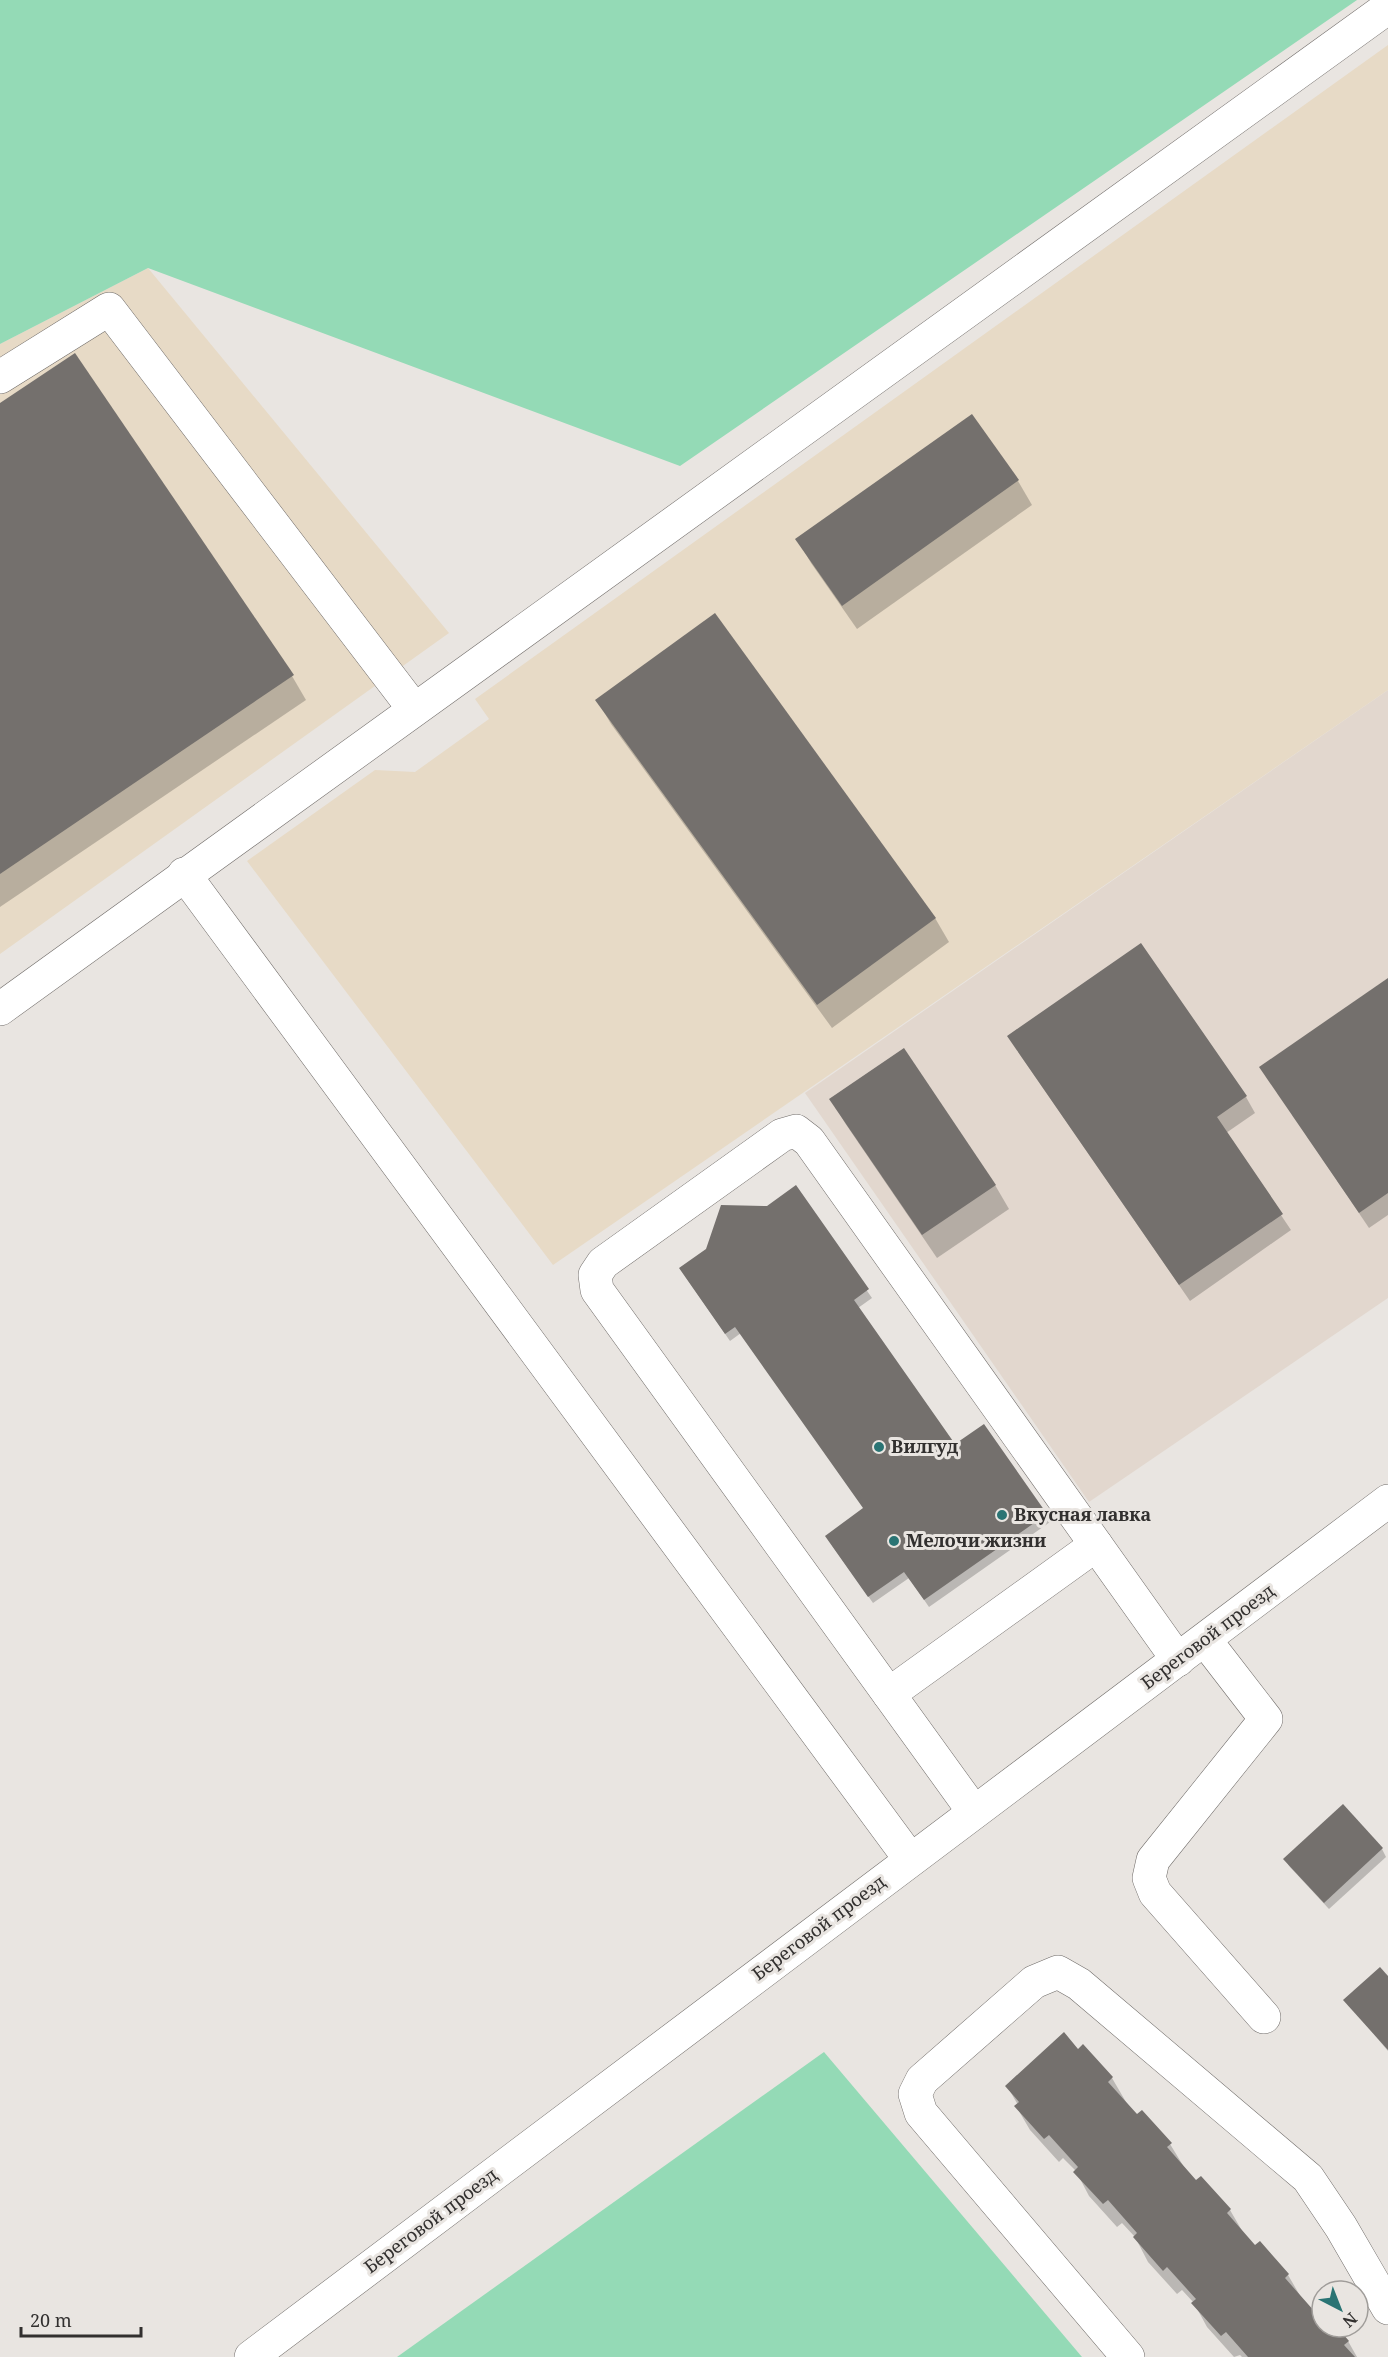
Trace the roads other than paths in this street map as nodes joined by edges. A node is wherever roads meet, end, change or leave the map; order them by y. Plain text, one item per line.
1 (1383, 11) dead end
2 (0, 377) edge
3 (414, 709) junction
4 (184, 874) junction
5 (0, 1009) edge
6 (1388, 1501) edge
7 (1096, 1545) junction
8 (1205, 1640) junction
9 (1178, 1660) junction
10 (889, 1694) junction
11 (974, 1812) junction
12 (910, 1859) junction
13 (1264, 2017) dead end
14 (1388, 2308) edge
15 (251, 2357) edge
16 (1128, 2357) edge

1 - 3 street
2 - 3 street
3 - 4 street
4 - 5 street
4 - 12 street
6 - 8 street, Береговой проезд
7 - 9 street
7 - 10 street
7 - 10 street
8 - 9 street, Береговой проезд
8 - 13 street
9 - 11 street, Береговой проезд
10 - 11 street
11 - 12 street, Береговой проезд
12 - 15 street, Береговой проезд
14 - 16 street

